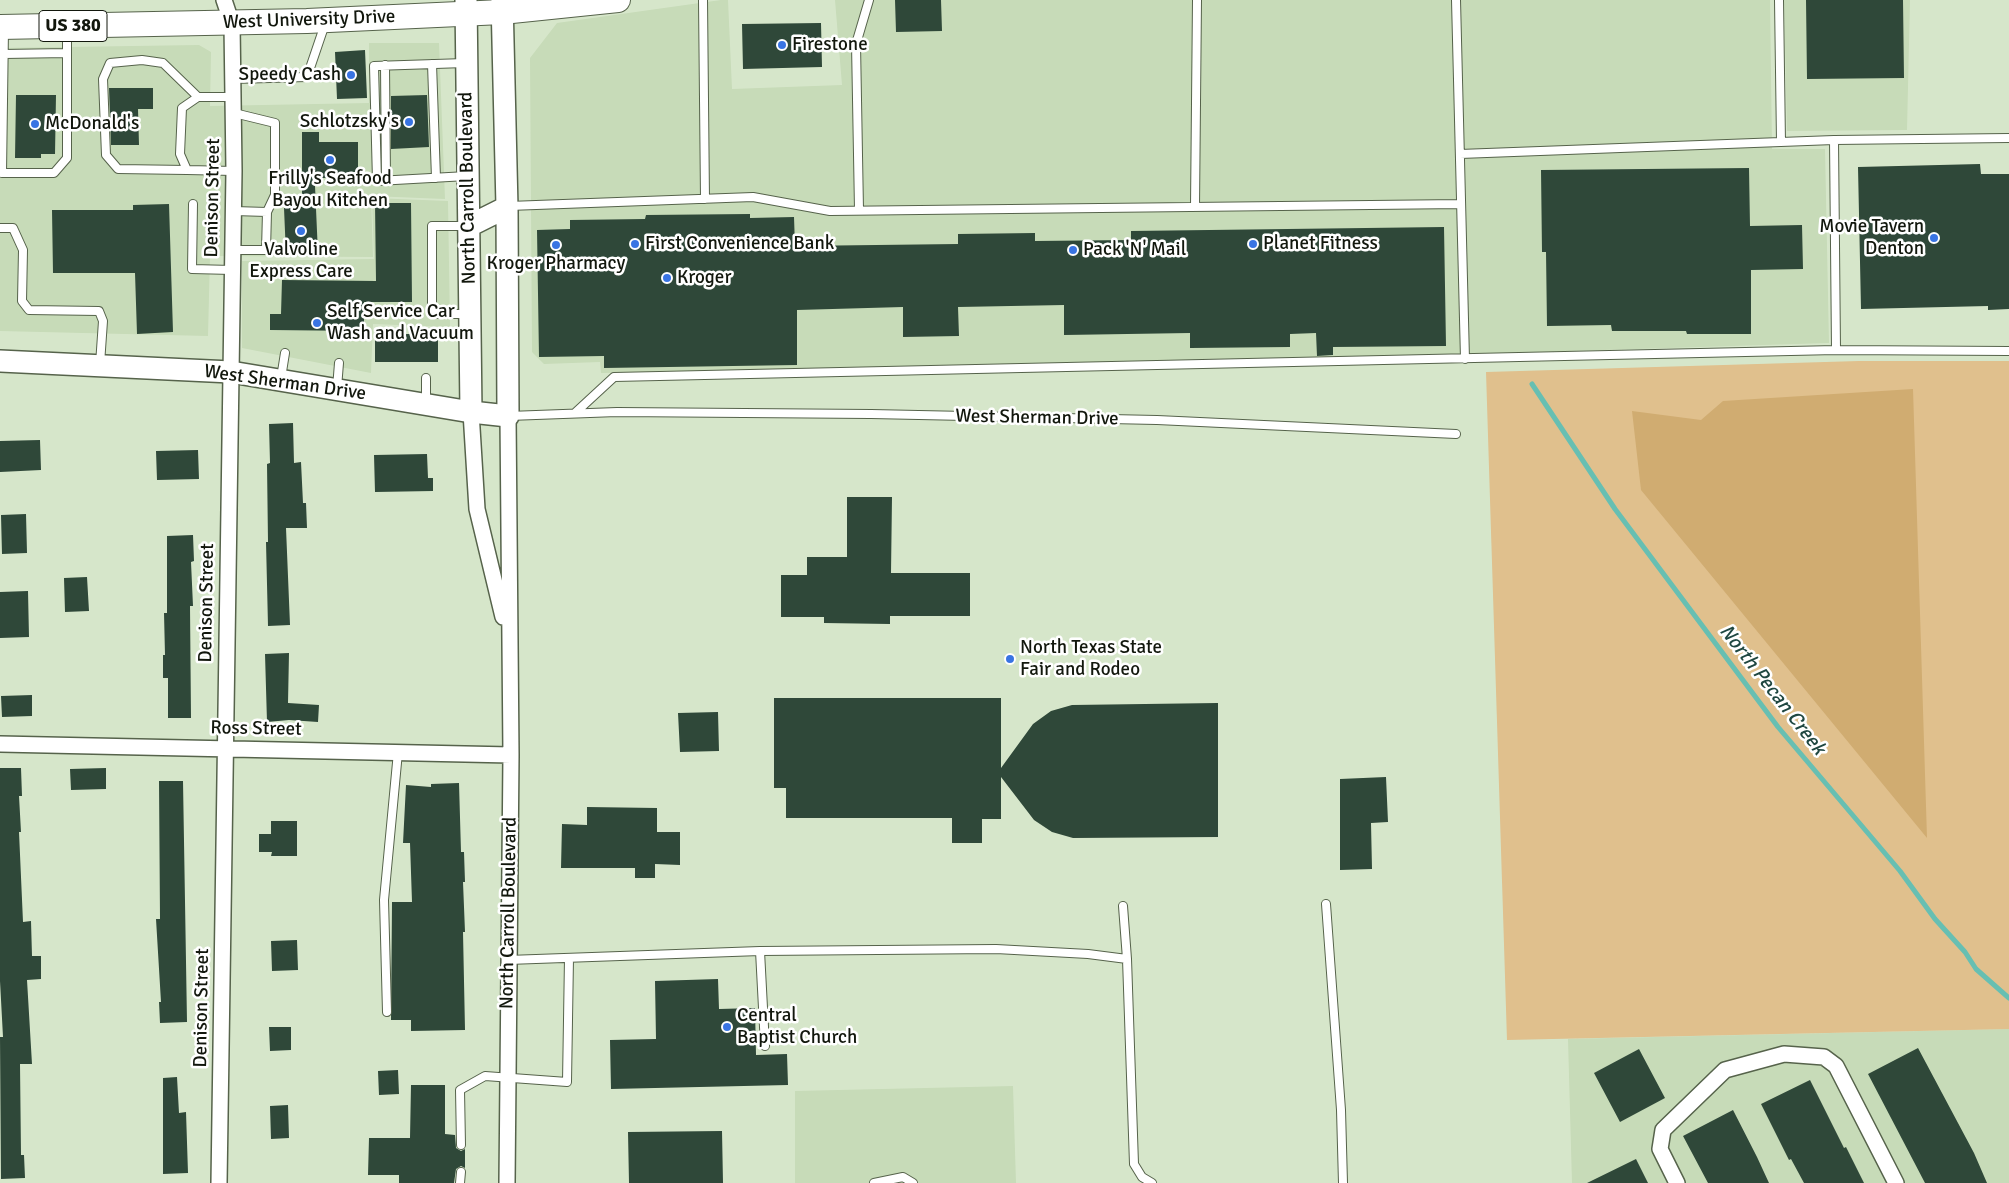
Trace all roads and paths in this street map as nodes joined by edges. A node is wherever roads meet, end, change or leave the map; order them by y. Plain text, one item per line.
1 (224, 0) edge
2 (618, 0) edge
3 (703, 0) edge
4 (868, 0) edge
5 (1197, 0) edge
6 (1456, 0) edge
7 (1779, 0) edge
8 (502, 6) edge
9 (466, 7) edge
10 (327, 20) junction
11 (232, 24) junction
12 (67, 26) junction
13 (2, 27) edge
14 (67, 52) junction
15 (4, 54) junction
16 (467, 63) junction
17 (432, 64) junction
18 (233, 79) junction
19 (198, 97) junction
20 (233, 97) junction
21 (234, 113) junction
22 (2009, 138) edge
23 (1834, 140) junction
24 (1781, 142) junction
25 (1460, 154) junction
26 (187, 170) junction
27 (234, 171) junction
28 (1, 173) edge
29 (468, 176) junction
30 (436, 178) junction
31 (705, 199) junction
32 (193, 204) dead end
33 (1461, 204) junction
34 (507, 206) junction
35 (1195, 207) junction
36 (234, 210) junction
37 (859, 210) junction
38 (267, 212) junction
39 (469, 226) junction
40 (0, 228) edge
41 (233, 250) junction
42 (232, 270) junction
43 (470, 314) junction
44 (1836, 350) junction
45 (2009, 351) edge
46 (285, 353) dead end
47 (1465, 359) junction
48 (0, 361) edge
49 (338, 363) dead end
50 (100, 365) junction
51 (231, 372) junction
52 (426, 378) dead end
53 (281, 380) junction
54 (337, 390) junction
55 (426, 405) junction
56 (471, 412) junction
57 (575, 413) junction
58 (508, 416) junction
59 (1456, 434) dead end
60 (509, 643) junction
61 (0, 744) edge
62 (224, 748) junction
63 (398, 752) junction
64 (511, 756) junction
65 (1326, 904) dead end
66 (1123, 906) dead end
67 (760, 951) junction
68 (569, 958) junction
69 (1127, 959) junction
70 (508, 960) junction
71 (387, 1012) dead end
72 (765, 1046) dead end
73 (508, 1079) junction
74 (461, 1145) dead end
75 (461, 1172) dead end
76 (220, 1183) edge
77 (460, 1183) edge
78 (506, 1183) edge
79 (874, 1183) edge
80 (913, 1183) edge
81 (1152, 1183) edge
82 (1343, 1183) edge
83 (1677, 1183) edge
84 (1896, 1183) edge

1 - 11 street, Denison Street
2 - 8 main road, West University Drive / US 380
3 - 31 lane
4 - 37 lane
5 - 35 lane
6 - 25 lane
7 - 24 lane
8 - 9 main road, West University Drive / US 380
8 - 34 street, North Carroll Boulevard
9 - 10 main road, West University Drive / US 380
9 - 16 street, North Carroll Boulevard
10 - 11 main road, West University Drive / US 380
10 - 18 lane
11 - 12 main road, West University Drive / US 380
11 - 18 street, Denison Street
12 - 13 main road, West University Drive / US 380
12 - 14 lane
13 - 15 lane
14 - 15 lane
14 - 28 lane
15 - 28 lane
16 - 17 lane
16 - 29 street, North Carroll Boulevard
17 - 30 lane
17 - 30 lane
18 - 20 street, Denison Street
19 - 20 lane
19 - 26 lane
19 - 26 lane
20 - 21 street, Denison Street
21 - 27 street, Denison Street
21 - 38 lane
22 - 23 lane
23 - 24 lane
23 - 44 lane
24 - 25 lane
25 - 33 lane
26 - 27 lane
27 - 36 street, Denison Street
29 - 30 lane
29 - 39 street, North Carroll Boulevard
31 - 34 lane
31 - 37 lane
32 - 42 lane
33 - 35 lane
33 - 47 lane
34 - 39 street
34 - 58 street, North Carroll Boulevard
35 - 37 lane
36 - 38 lane
36 - 41 street, Denison Street
38 - 41 lane
39 - 43 street, North Carroll Boulevard
39 - 43 lane
40 - 50 lane
41 - 42 street, Denison Street
42 - 51 street, Denison Street
43 - 56 street, North Carroll Boulevard
44 - 45 lane
44 - 47 lane
46 - 53 lane
47 - 57 lane
48 - 50 street, West Sherman Drive
49 - 54 lane
50 - 51 street, West Sherman Drive
51 - 53 street, West Sherman Drive
51 - 62 street, Denison Street
52 - 55 lane
53 - 54 street, West Sherman Drive
54 - 55 street, West Sherman Drive
55 - 56 street, West Sherman Drive
56 - 58 street, West Sherman Drive
56 - 60 street, North Carroll Boulevard
57 - 58 lane, West Sherman Drive
57 - 59 lane, West Sherman Drive
58 - 60 street, North Carroll Boulevard
60 - 64 street, North Carroll Boulevard
61 - 62 street, Ross Street
62 - 63 street, Ross Street
62 - 76 street, Denison Street
63 - 64 street, Ross Street
63 - 71 lane
64 - 70 street, North Carroll Boulevard
65 - 82 lane
66 - 69 lane
67 - 68 lane
67 - 69 lane
67 - 72 lane
68 - 70 lane
68 - 73 lane
69 - 81 lane
70 - 73 street, North Carroll Boulevard
73 - 74 lane
73 - 78 street, North Carroll Boulevard
75 - 77 lane
79 - 80 lane
83 - 84 street

